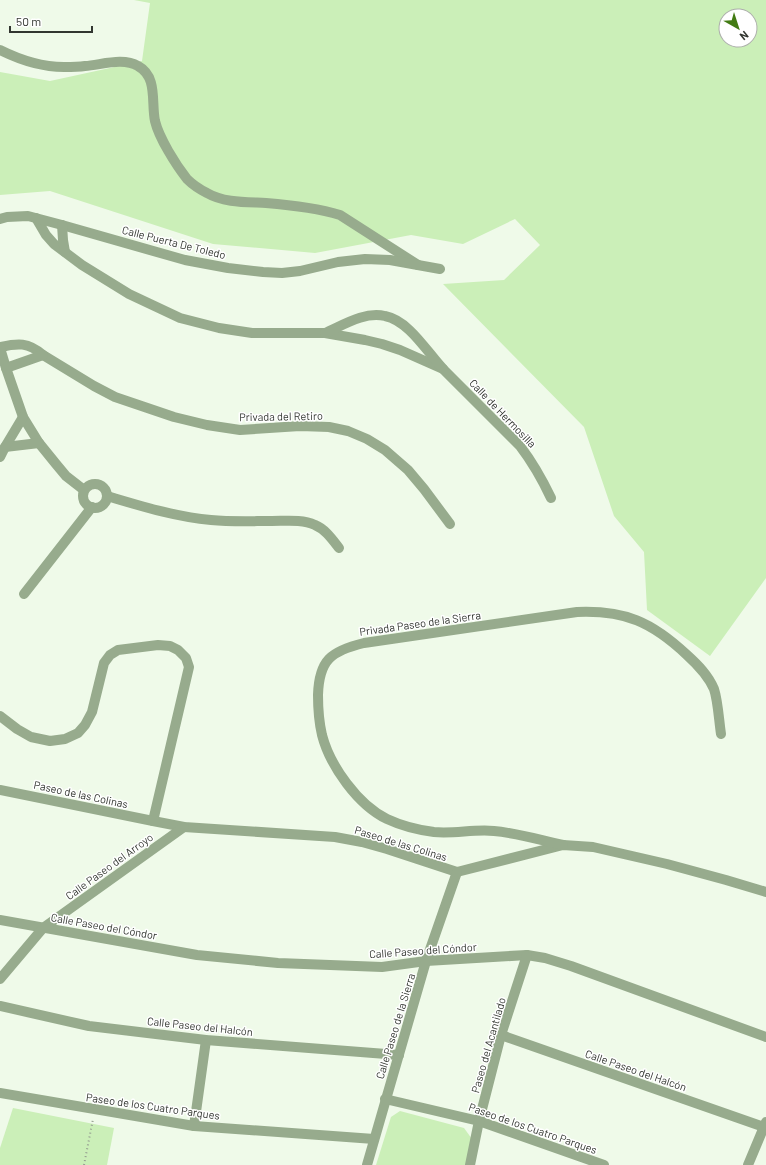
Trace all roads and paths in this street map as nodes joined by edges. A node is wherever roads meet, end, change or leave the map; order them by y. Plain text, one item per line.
1 (0, 50) edge
2 (36, 218) junction
3 (0, 219) edge
4 (62, 225) junction
5 (65, 252) junction
6 (418, 265) junction
7 (440, 269) dead end
8 (325, 333) junction
9 (0, 347) edge
10 (43, 355) junction
11 (6, 368) junction
12 (443, 369) junction
13 (23, 417) junction
14 (39, 443) junction
15 (5, 447) junction
16 (0, 457) edge
17 (84, 490) junction
18 (107, 496) junction
19 (551, 498) dead end
20 (92, 508) junction
21 (450, 524) dead end
22 (339, 548) dead end
23 (24, 594) dead end
24 (0, 716) edge
25 (721, 734) dead end
26 (0, 790) edge
27 (154, 821) junction
28 (184, 827) junction
29 (563, 846) junction
30 (457, 872) junction
31 (766, 892) edge
32 (0, 920) edge
33 (43, 928) junction
34 (527, 955) junction
35 (426, 961) junction
36 (0, 979) edge
37 (0, 1006) edge
38 (501, 1035) junction
39 (766, 1037) edge
40 (206, 1040) junction
41 (399, 1055) junction
42 (0, 1093) edge
43 (385, 1099) junction
44 (94, 1110) junction
45 (479, 1121) junction
46 (765, 1124) edge
47 (194, 1126) junction
48 (374, 1139) junction
49 (84, 1165) edge
50 (367, 1165) edge
51 (470, 1165) edge
52 (604, 1165) edge
53 (748, 1165) edge

1 - 6 street
2 - 3 street, Calle Puerta De Toledo
2 - 4 street, Calle Puerta De Toledo
2 - 5 street
4 - 5 street
4 - 6 street, Calle Puerta De Toledo
5 - 8 street
6 - 7 street, Calle Puerta De Toledo
8 - 12 street, Calle de Hermosilla
8 - 12 street, Calle de Hermosilla
9 - 10 street
9 - 11 street
10 - 11 street
10 - 21 street, Privada del Retiro
11 - 13 street
12 - 19 street, Calle de Hermosilla
13 - 14 street
13 - 15 street
14 - 15 street
14 - 17 street
15 - 16 street
17 - 18 street
17 - 20 street
18 - 20 street
18 - 22 street
20 - 23 street
24 - 27 street, Calle Paseo del Arroyo
25 - 29 street, Privada Paseo de la Sierra
26 - 27 street, Paseo de las Colinas
27 - 28 street, Paseo de las Colinas
28 - 30 street, Paseo de las Colinas
28 - 33 street, Calle Paseo del Arroyo
29 - 30 street, Paseo de las Colinas
29 - 31 street, Paseo de las Colinas
30 - 35 street, Calle Paseo de la Sierra
32 - 33 street, Calle Paseo del Cóndor
33 - 35 street, Calle Paseo del Cóndor
33 - 36 street, Calle Paseo del Arroyo
34 - 35 street, Calle Paseo del Cóndor
34 - 38 street, Paseo del Acantilado
34 - 39 street, Calle Paseo del Cóndor
35 - 41 street, Calle Paseo de la Sierra
37 - 40 street, Calle Paseo del Halcón
38 - 45 street, Paseo del Acantilado
38 - 46 street, Calle Paseo del Halcón
40 - 41 street, Calle Paseo del Halcón
40 - 47 street
41 - 43 street, Calle Paseo de la Sierra
42 - 44 street, Paseo de los Cuatro Parques
43 - 45 street, Paseo de los Cuatro Parques
43 - 48 street, Calle Paseo de la Sierra
44 - 47 street, Paseo de los Cuatro Parques
44 - 49 path
45 - 51 street, Paseo del Acantilado
45 - 52 street, Paseo de los Cuatro Parques
46 - 53 street
47 - 48 street, Paseo de los Cuatro Parques
48 - 50 street, Calle Paseo de la Sierra

